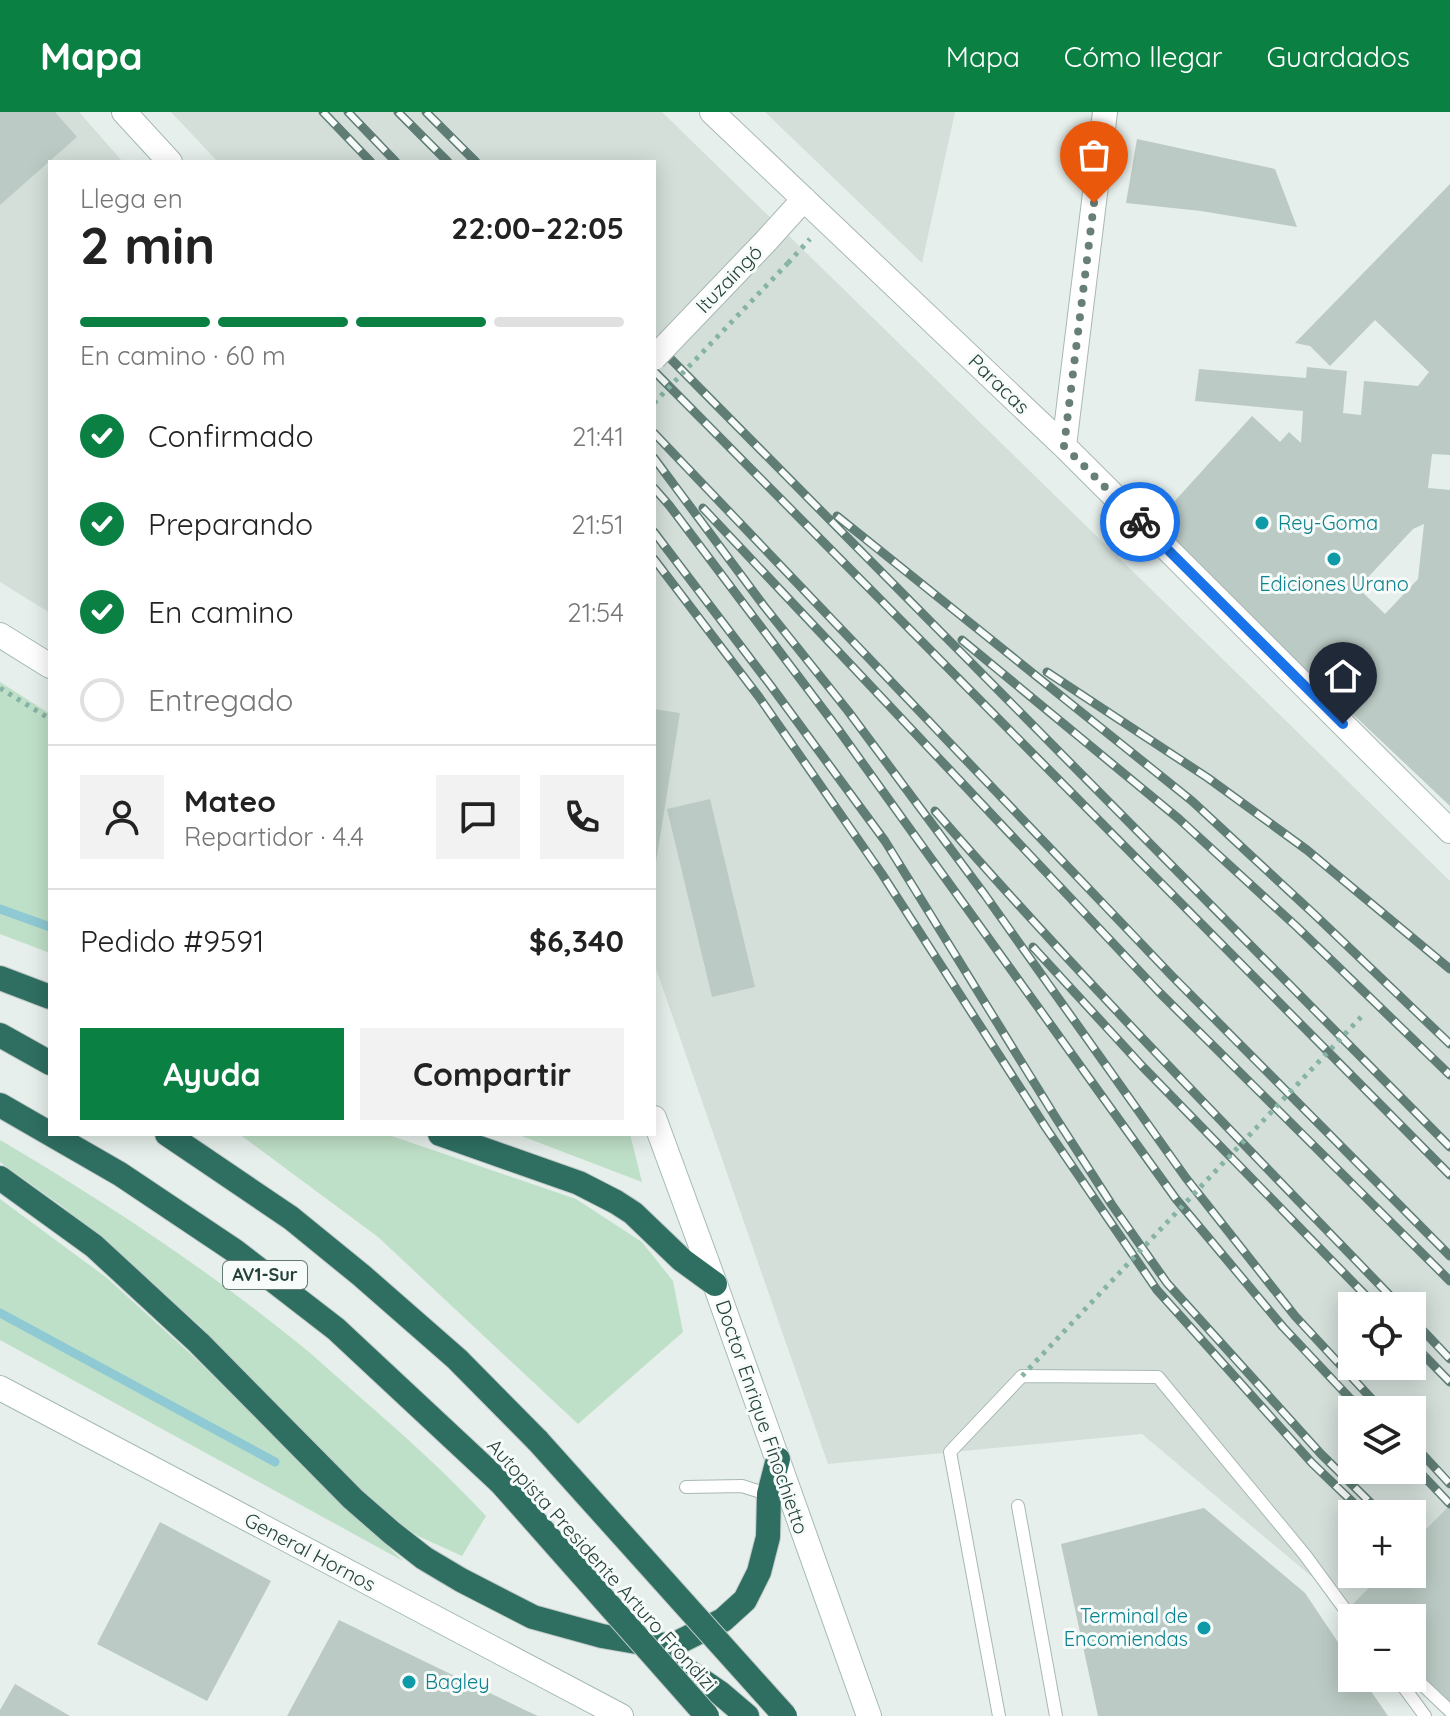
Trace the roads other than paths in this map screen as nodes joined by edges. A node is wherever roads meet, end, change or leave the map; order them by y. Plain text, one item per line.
1 (124, 112) edge
2 (712, 112) edge
3 (1105, 112) edge
4 (168, 160) edge
5 (804, 199) junction
6 (656, 356) edge
7 (1064, 446) junction
8 (0, 635) edge
9 (48, 665) edge
10 (1450, 831) edge
11 (0, 978) edge
12 (48, 996) edge
13 (0, 1035) edge
14 (48, 1062) edge
15 (0, 1105) edge
16 (656, 1123) edge
17 (48, 1133) edge
18 (54, 1136) edge
19 (170, 1136) edge
20 (446, 1136) edge
21 (0, 1178) edge
22 (715, 1284) junction
23 (0, 1388) edge
24 (778, 1459) junction
25 (686, 1487) dead end
26 (769, 1494) junction
27 (1018, 1506) dead end
28 (797, 1516) junction
29 (1341, 1604) edge
30 (648, 1644) junction
31 (1426, 1688) edge
32 (1407, 1692) edge
33 (1450, 1711) edge
34 (621, 1716) edge
35 (707, 1716) edge
36 (747, 1716) edge
37 (785, 1716) edge
38 (869, 1716) edge
39 (999, 1716) edge
40 (1056, 1716) edge
41 (1425, 1716) edge

1 - 4 street
2 - 5 street, Paracas
3 - 7 street
5 - 6 street, Ituzaingó, bridge
5 - 7 street, Paracas
7 - 10 street, Paracas
8 - 9 street
11 - 12 highway
13 - 14 highway
15 - 17 highway, Autopista Presidente Arturo Frondizi / AV1-Sur, bridge
16 - 22 street, Doctor Enrique Finochietto
18 - 35 highway, Autopista Presidente Arturo Frondizi / AV1-Sur, bridge
19 - 37 highway, Autopista Presidente Arturo Frondizi / AV1-Sur, bridge
20 - 22 highway
21 - 30 highway
22 - 24 street, Doctor Enrique Finochietto
23 - 34 street, General Hornos
24 - 26 highway
24 - 28 street, Doctor Enrique Finochietto
25 - 26 lane
26 - 28 lane
26 - 30 highway
27 - 40 lane
28 - 38 street, Doctor Enrique Finochietto
29 - 39 lane
30 - 36 highway
31 - 33 lane
32 - 41 lane

